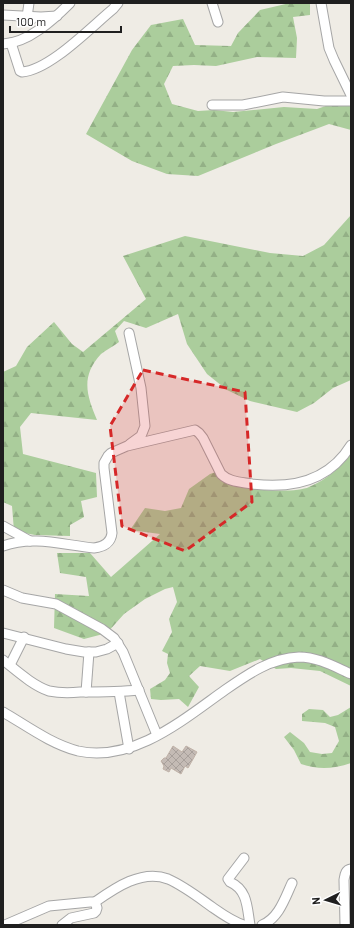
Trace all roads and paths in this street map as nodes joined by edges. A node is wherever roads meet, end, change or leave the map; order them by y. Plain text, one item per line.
1 (29, 3) edge
2 (70, 3) edge
3 (118, 3) edge
4 (212, 3) edge
5 (321, 3) edge
6 (3, 15) edge
7 (57, 16) junction
8 (27, 17) junction
9 (218, 22) dead end
10 (31, 34) junction
11 (7, 44) edge
12 (351, 95) edge
13 (351, 100) edge
14 (212, 105) dead end
15 (129, 333) dead end
16 (351, 445) edge
17 (127, 446) junction
18 (3, 526) edge
19 (121, 532) dead end
20 (112, 537) junction
21 (30, 540) junction
22 (3, 546) edge
23 (3, 590) edge
24 (3, 633) edge
25 (24, 638) junction
26 (118, 643) junction
27 (89, 652) junction
28 (6, 663) edge
29 (351, 674) edge
30 (139, 690) junction
31 (86, 692) junction
32 (119, 692) junction
33 (3, 712) edge
34 (157, 735) junction
35 (129, 749) junction
36 (244, 858) dead end
37 (351, 870) edge
38 (292, 883) dead end
39 (95, 902) junction
40 (5, 925) edge
41 (62, 925) edge
42 (244, 925) edge
43 (250, 925) edge
44 (262, 925) edge
45 (345, 925) edge

1 - 8 street
2 - 7 street
3 - 11 street
4 - 9 street
5 - 12 street
6 - 8 street
7 - 8 street
7 - 10 street
8 - 10 street
10 - 11 street
13 - 14 street
15 - 17 street
16 - 17 street
17 - 20 street
18 - 21 street
19 - 20 street
20 - 21 street
21 - 22 street
23 - 26 street
24 - 25 street
25 - 27 street
25 - 28 street
26 - 27 street
26 - 30 street
27 - 31 street
28 - 31 street
29 - 34 street
30 - 32 street
30 - 34 street
31 - 32 street
32 - 35 street
33 - 35 street
34 - 35 street
36 - 43 street
37 - 45 street
38 - 44 street
39 - 40 street
39 - 41 street
39 - 42 street

